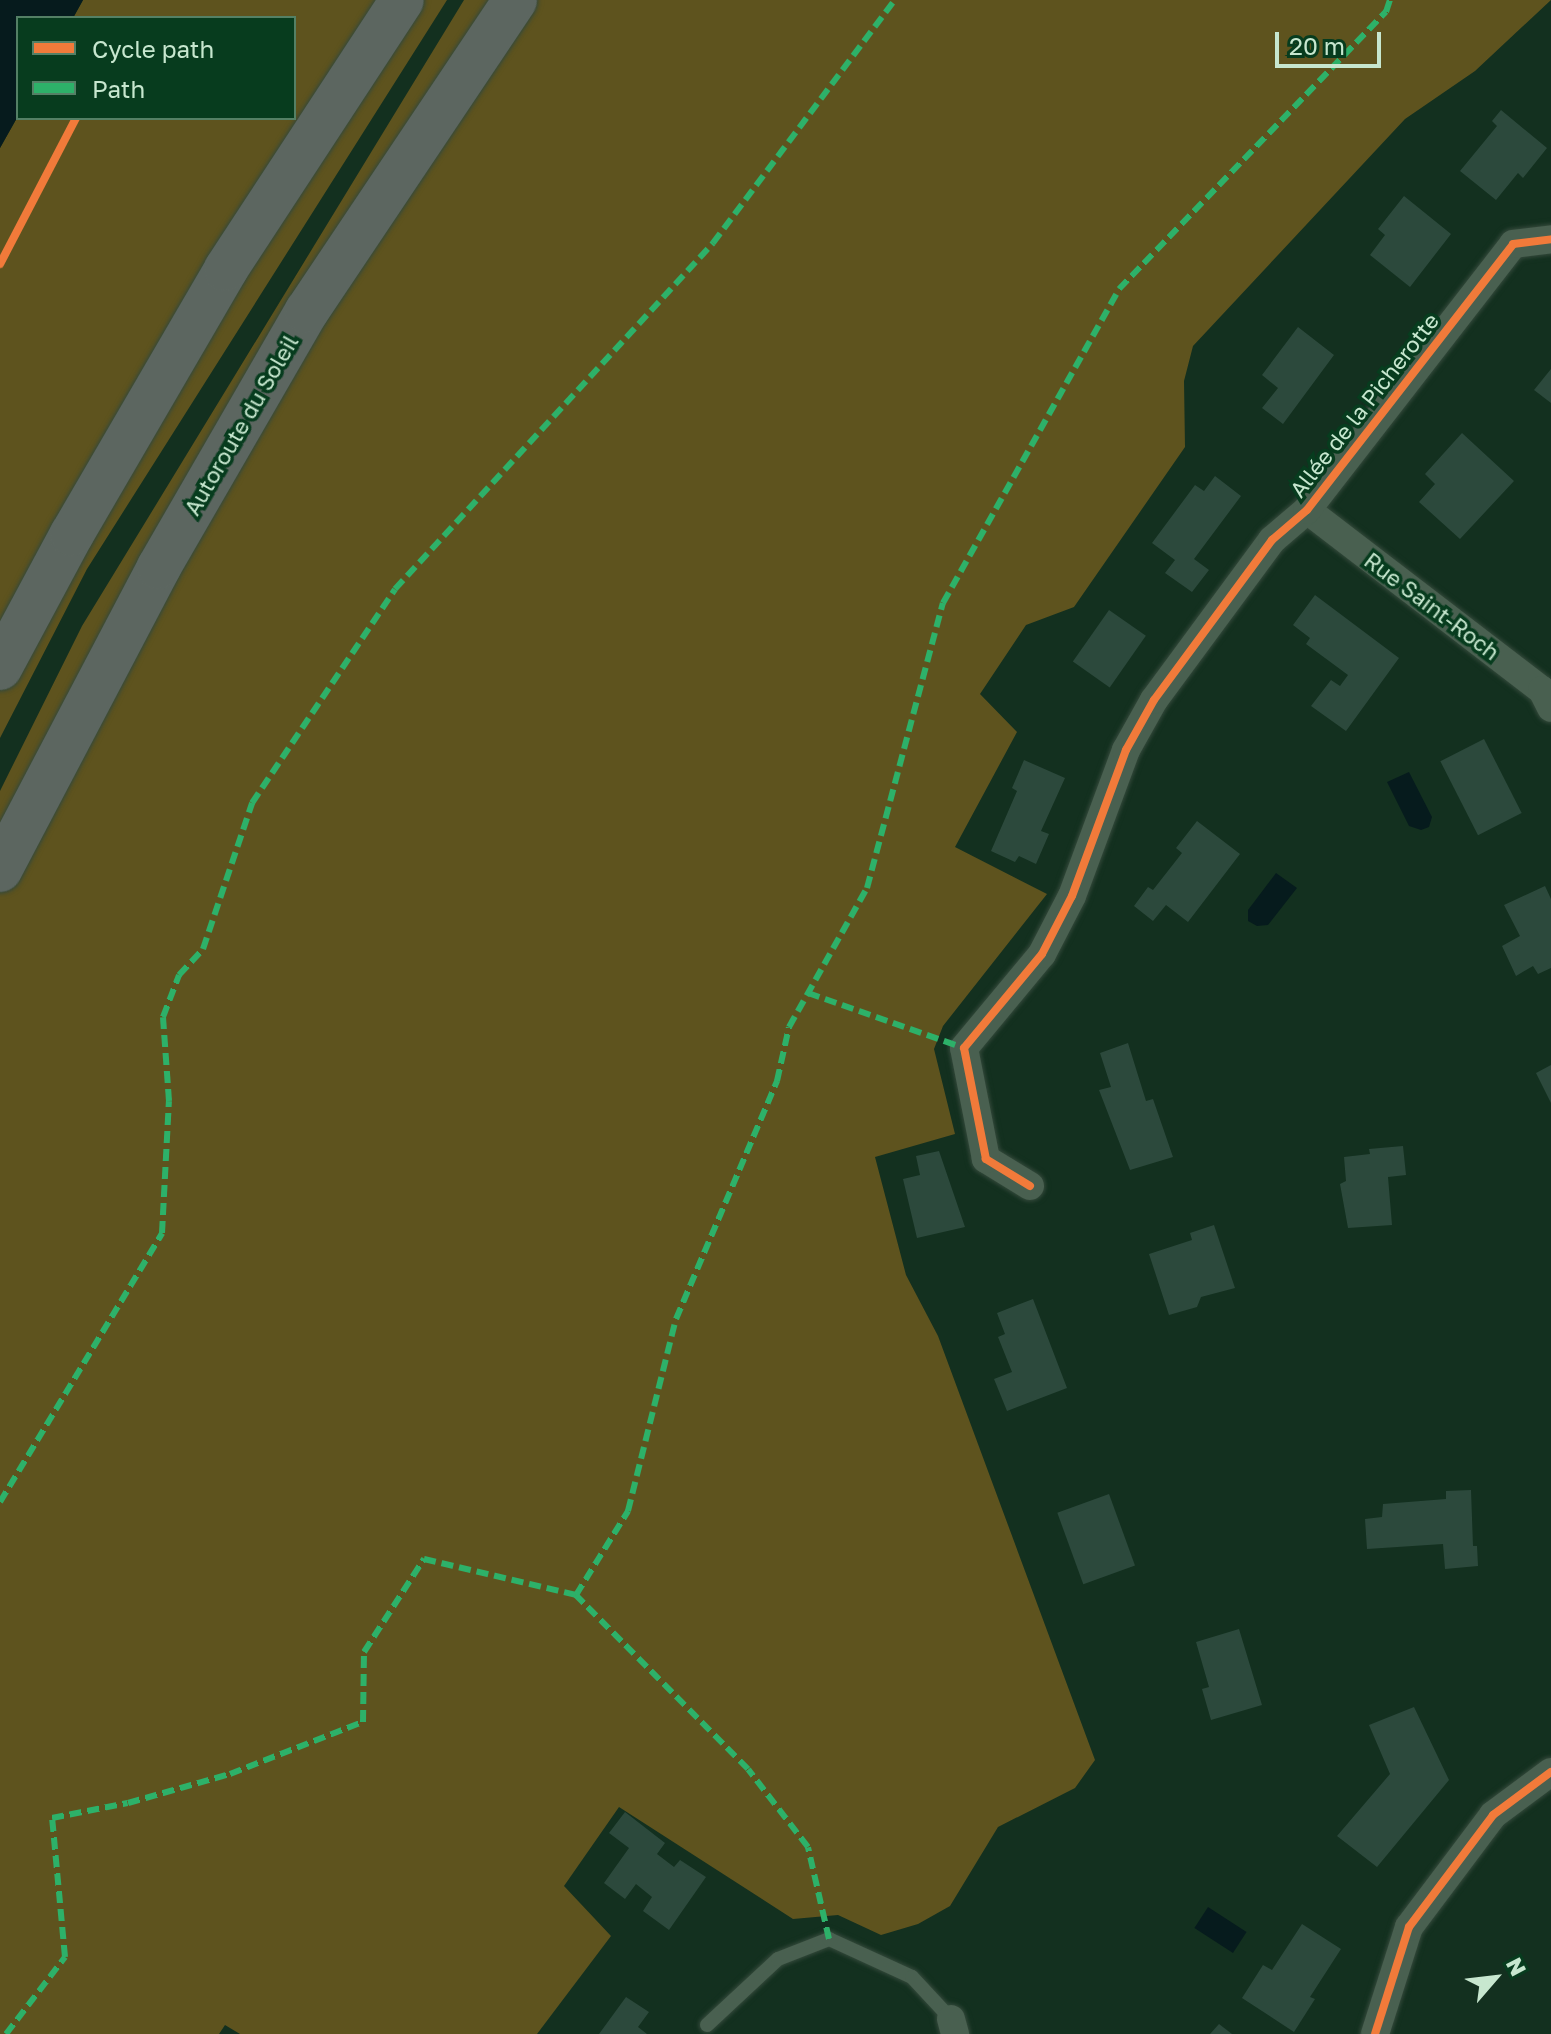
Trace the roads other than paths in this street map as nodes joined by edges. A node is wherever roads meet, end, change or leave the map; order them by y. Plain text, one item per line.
1 (402, 0) edge
2 (515, 0) edge
3 (1551, 239) edge
4 (1307, 510) junction
5 (0, 668) edge
6 (1551, 708) edge
7 (0, 870) edge
8 (1030, 1186) dead end
9 (1551, 1772) edge
10 (707, 2025) dead end
11 (953, 2026) edge
12 (1375, 2034) edge

1 - 5 highway
2 - 7 highway, Autoroute du Soleil
3 - 4 street, Allée de la Picherotte
4 - 6 street, Rue Saint-Roch
4 - 8 street, Allée de la Picherotte
9 - 12 street
10 - 11 lane

